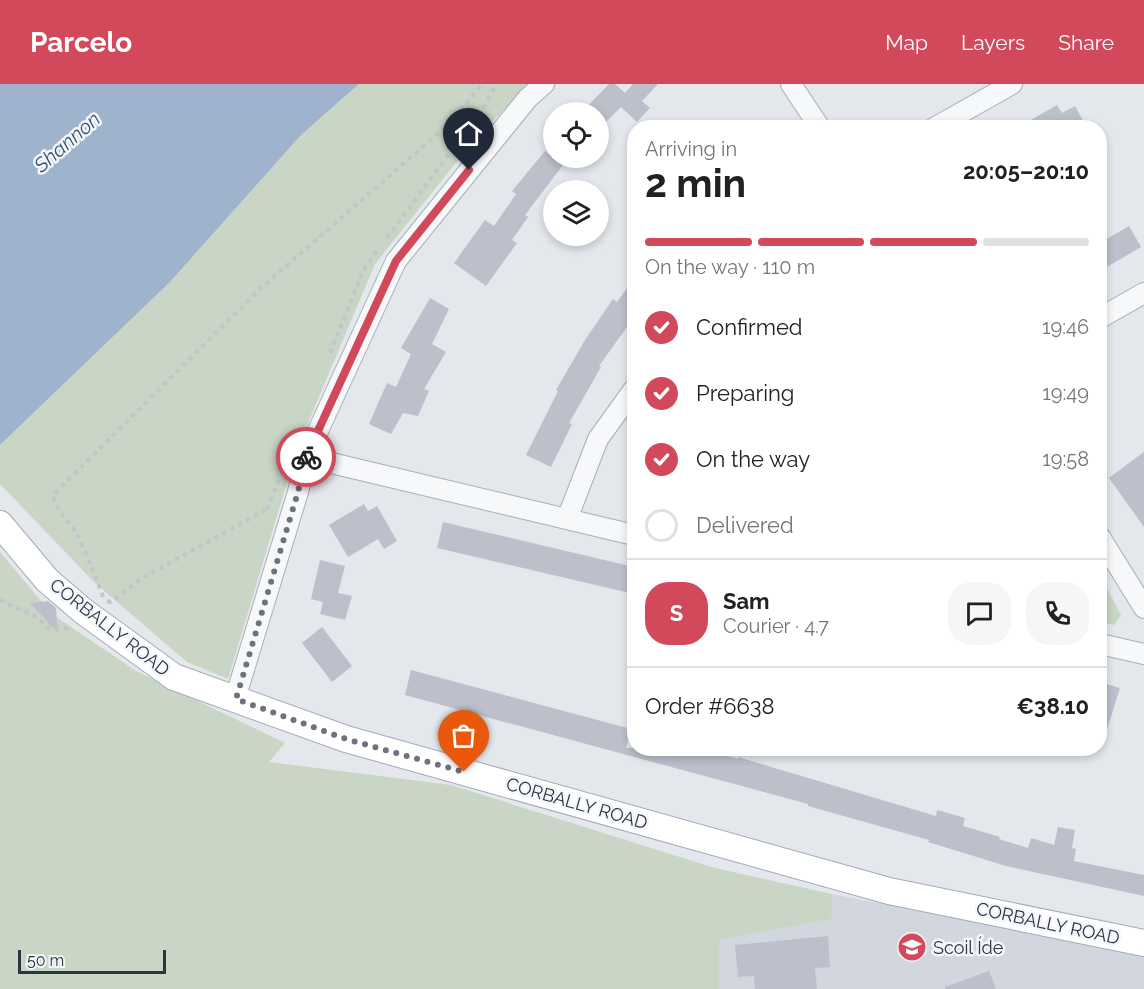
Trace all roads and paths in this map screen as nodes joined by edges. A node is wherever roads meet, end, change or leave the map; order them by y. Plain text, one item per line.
1 (482, 84) edge
2 (544, 84) edge
3 (791, 84) edge
4 (1012, 84) edge
5 (815, 120) edge
6 (948, 120) edge
7 (1144, 293) edge
8 (1107, 314) edge
9 (627, 399) edge
10 (306, 457) junction
11 (298, 492) junction
12 (567, 519) junction
13 (0, 524) edge
14 (627, 533) edge
15 (1107, 552) edge
16 (0, 600) edge
17 (1144, 608) edge
18 (50, 629) dead end
19 (1107, 646) edge
20 (1144, 654) edge
21 (236, 699) junction
22 (1144, 943) edge

1 - 11 path
2 - 10 street
3 - 5 street
4 - 6 street
7 - 8 street
9 - 12 street
10 - 11 street
10 - 12 street
11 - 21 street
12 - 14 street
13 - 21 main road, CORBALLY ROAD
15 - 17 street
16 - 18 path
19 - 20 street
21 - 22 main road, CORBALLY ROAD

